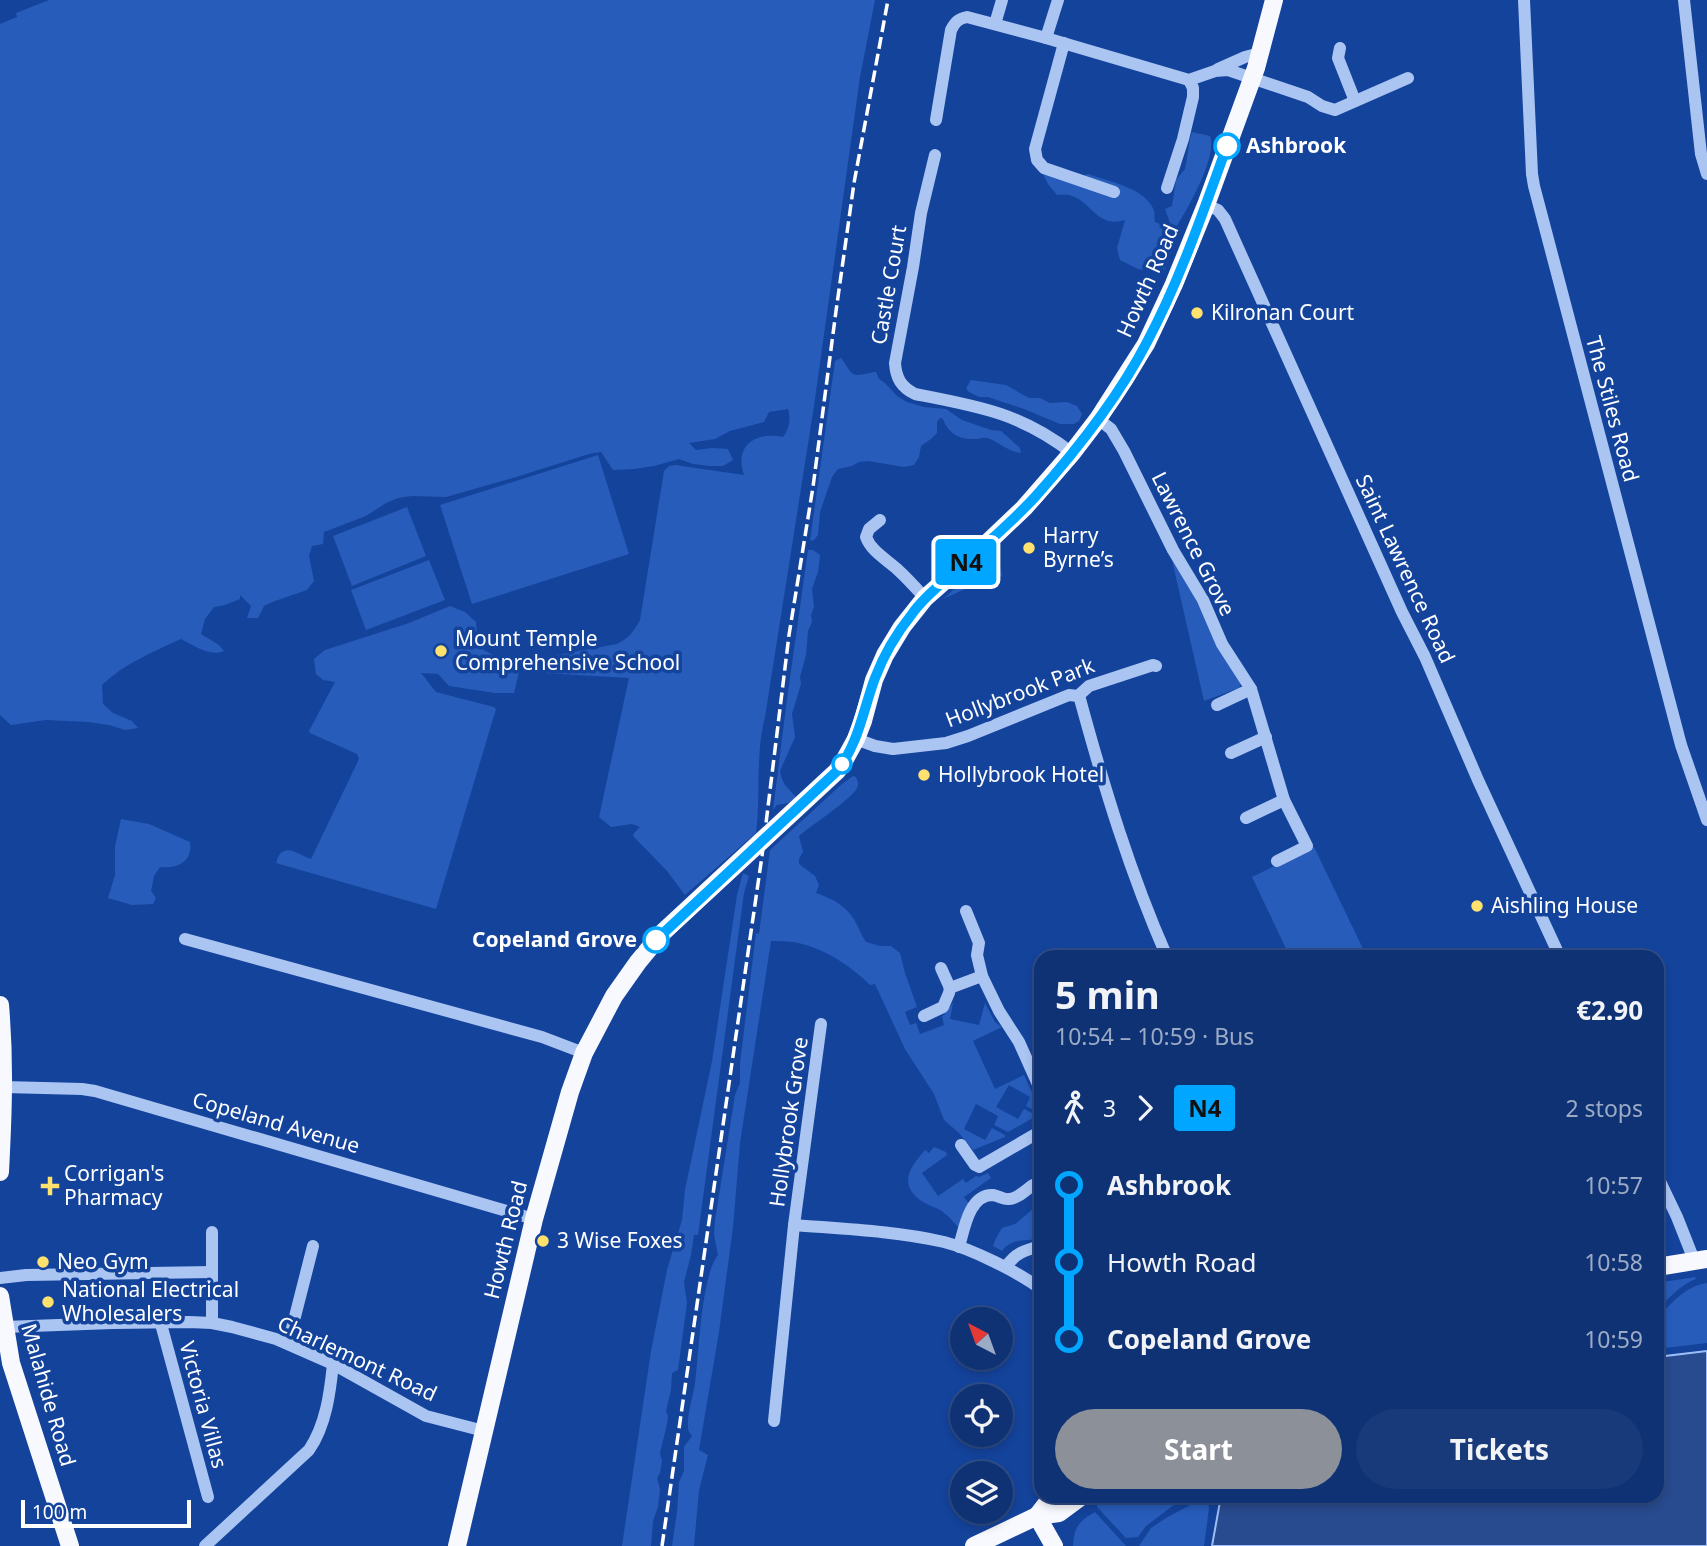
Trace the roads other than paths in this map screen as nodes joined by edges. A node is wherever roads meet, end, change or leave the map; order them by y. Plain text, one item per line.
1 (1002, 0) edge
2 (1058, 0) edge
3 (1274, 0) edge
4 (1524, 0) edge
5 (1684, 0) edge
6 (995, 24) junction
7 (1046, 38) junction
8 (1064, 43) junction
9 (1340, 48) dead end
10 (1259, 53) junction
11 (1215, 71) junction
12 (1408, 78) dead end
13 (1189, 79) junction
14 (1252, 79) junction
15 (1356, 101) junction
16 (936, 120) dead end
17 (935, 155) dead end
18 (1707, 174) edge
19 (1167, 188) dead end
20 (1114, 192) dead end
21 (1206, 205) junction
22 (1098, 419) junction
23 (1072, 453) junction
24 (880, 520) dead end
25 (925, 598) junction
26 (1156, 666) dead end
27 (1251, 689) junction
28 (1078, 696) junction
29 (1217, 705) dead end
30 (1266, 737) junction
31 (856, 739) junction
32 (1231, 752) dead end
33 (1284, 800) junction
34 (1246, 818) dead end
35 (1707, 820) edge
36 (1277, 861) dead end
37 (966, 911) dead end
38 (185, 939) dead end
39 (1164, 950) edge
40 (1557, 950) edge
41 (941, 968) dead end
42 (982, 976) junction
43 (950, 988) junction
44 (0, 1005) edge
45 (924, 1016) dead end
46 (821, 1024) dead end
47 (584, 1053) junction
48 (1034, 1075) edge
49 (1, 1087) edge
50 (1034, 1135) edge
51 (961, 1145) dead end
52 (0, 1172) edge
53 (1033, 1185) dead end
54 (1664, 1190) edge
55 (534, 1219) junction
56 (794, 1225) junction
57 (212, 1232) dead end
58 (313, 1247) dead end
59 (960, 1247) junction
60 (1034, 1248) edge
61 (1700, 1260) edge
62 (1664, 1266) edge
63 (1006, 1267) junction
64 (212, 1272) junction
65 (0, 1278) edge
66 (1034, 1284) edge
67 (0, 1296) edge
68 (212, 1323) junction
69 (161, 1324) junction
70 (4, 1327) junction
71 (288, 1344) junction
72 (333, 1364) junction
73 (774, 1421) dead end
74 (484, 1431) junction
75 (208, 1497) dead end
76 (1047, 1503) edge
77 (1073, 1503) edge
78 (1037, 1516) junction
79 (70, 1546) edge
80 (205, 1546) edge
81 (457, 1546) edge
82 (974, 1546) edge
83 (1054, 1546) edge

1 - 6 street
2 - 7 street
3 - 10 main road, Howth Road
4 - 35 street, The Stiles Road
5 - 18 street
6 - 7 street
6 - 16 street
7 - 8 street
8 - 13 street
8 - 20 street
9 - 15 street
10 - 11 street
10 - 14 main road, Howth Road
11 - 13 street
11 - 14 street
12 - 15 street
13 - 19 street
14 - 15 street
14 - 21 main road, Howth Road
17 - 23 street, Castle Court
21 - 22 main road, Howth Road
21 - 40 street, Saint Lawrence Road
22 - 23 main road, Howth Road
22 - 27 street, Lawrence Grove
23 - 25 main road, Howth Road
24 - 25 street
25 - 31 main road, Howth Road
26 - 28 street, Hollybrook Park
27 - 29 street
27 - 30 street, Lawrence Grove
28 - 31 street, Hollybrook Park
28 - 39 street
30 - 32 street
30 - 33 street, Lawrence Grove
31 - 47 main road, Howth Road
33 - 34 street
33 - 36 street, Lawrence Grove
37 - 42 street
38 - 47 street
41 - 43 street
42 - 43 street
42 - 48 street
43 - 45 street
44 - 49 main road
46 - 56 street, Hollybrook Grove
47 - 55 main road, Howth Road
49 - 52 main road
49 - 55 street, Copeland Avenue
50 - 51 street
53 - 59 street
54 - 61 street
55 - 74 main road, Howth Road
56 - 59 street, Hollybrook Grove
56 - 73 street, Hollybrook Grove
57 - 64 street
58 - 71 street
59 - 63 street, Hollybrook Grove
60 - 63 street
61 - 62 main road
63 - 66 street, Hollybrook Grove
64 - 65 street
64 - 68 street
67 - 70 main road, Malahide Road
68 - 69 street, Charlemont Road
68 - 71 street, Charlemont Road
69 - 70 street, Charlemont Road
69 - 75 street, Victoria Villas
70 - 79 main road, Malahide Road
71 - 72 street, Charlemont Road
72 - 74 street, Charlemont Road
72 - 80 street
74 - 81 main road, Howth Road
76 - 78 main road
77 - 78 main road
78 - 82 main road
78 - 83 main road

